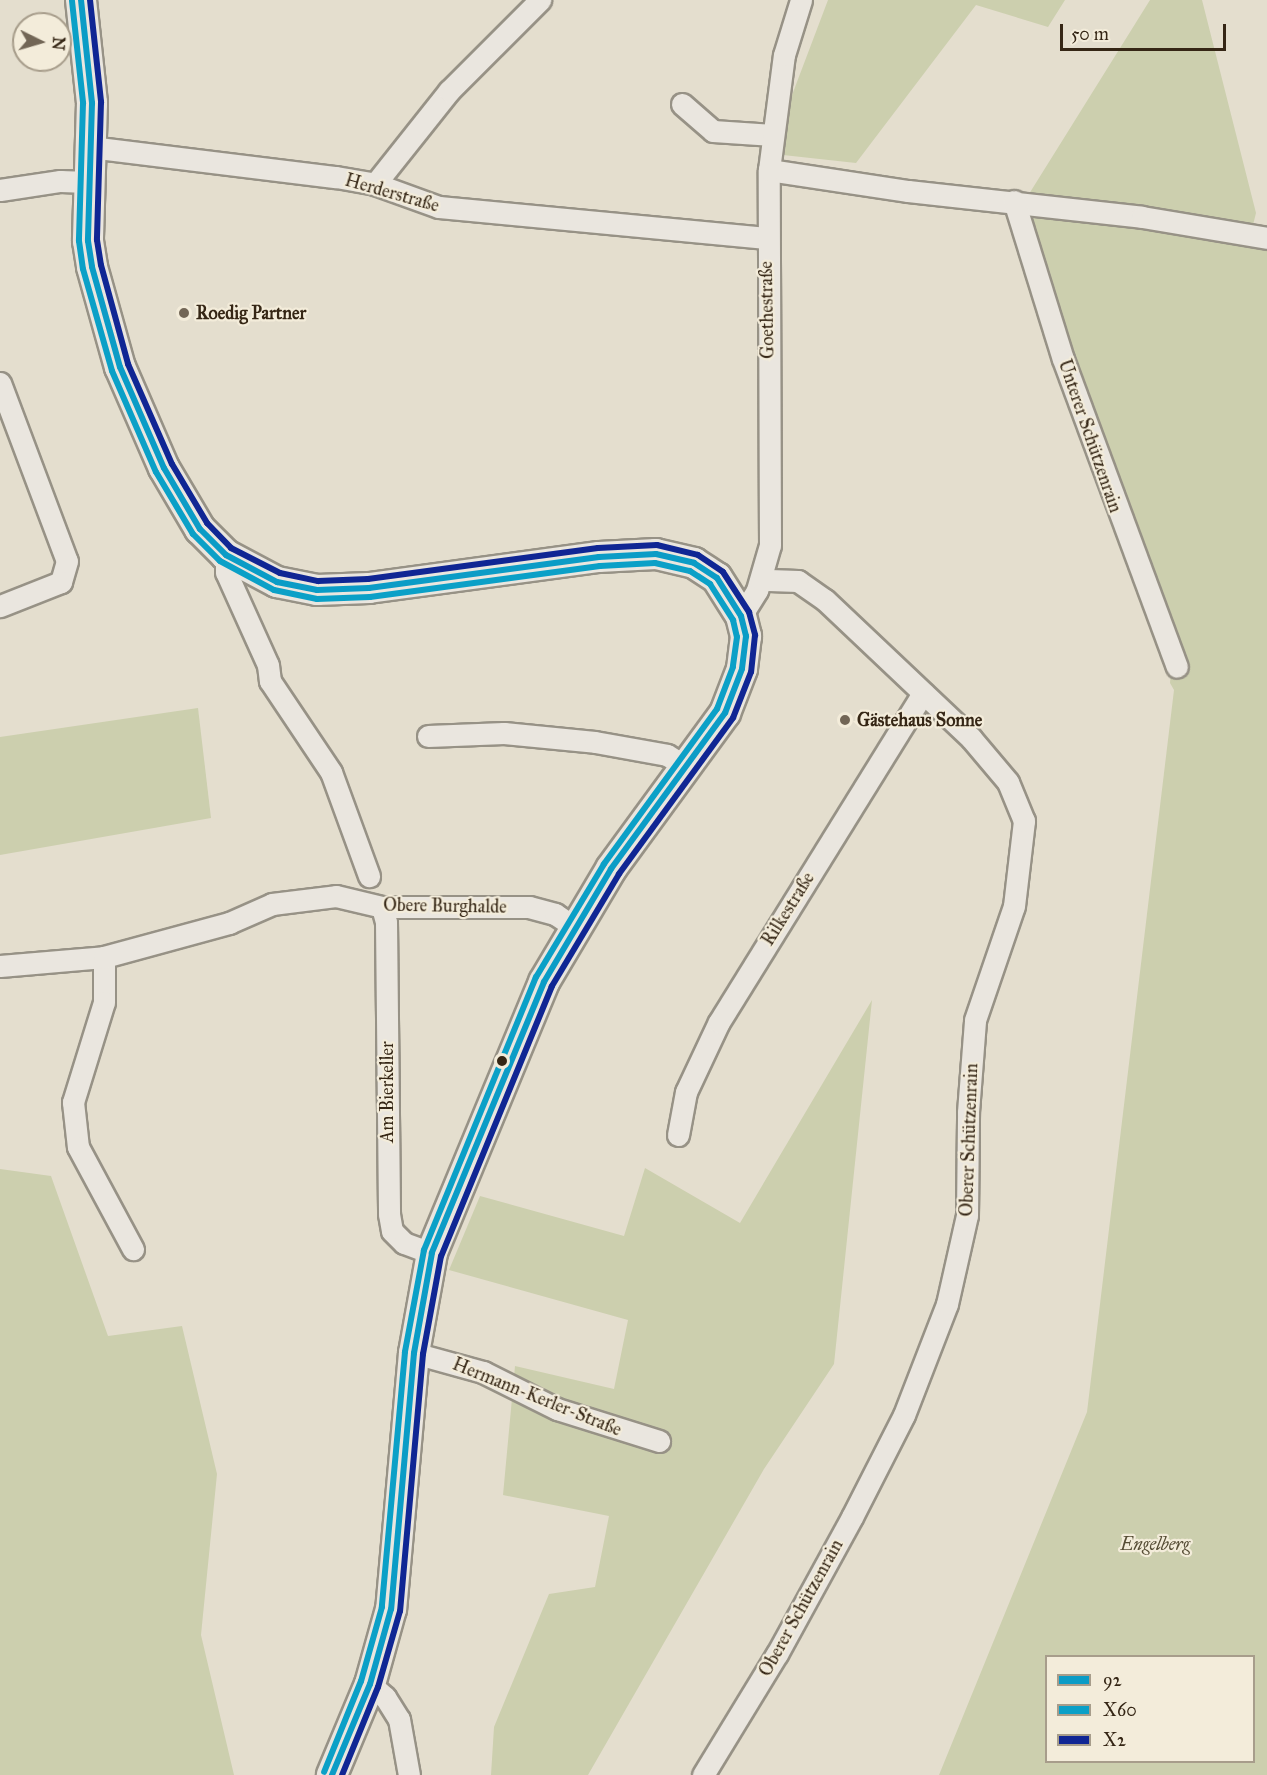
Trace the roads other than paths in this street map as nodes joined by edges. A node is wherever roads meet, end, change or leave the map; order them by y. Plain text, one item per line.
1 (81, 0) edge
2 (540, 0) edge
3 (801, 0) edge
4 (682, 104) dead end
5 (772, 135) junction
6 (90, 147) junction
7 (769, 170) junction
8 (88, 182) junction
9 (375, 184) junction
10 (0, 190) edge
11 (1014, 201) junction
12 (767, 238) junction
13 (1267, 238) edge
14 (0, 383) edge
15 (226, 555) junction
16 (761, 580) junction
17 (0, 606) edge
18 (741, 616) junction
19 (1177, 667) dead end
20 (923, 693) junction
21 (428, 736) dead end
22 (686, 767) junction
23 (369, 876) dead end
24 (382, 907) junction
25 (574, 927) junction
26 (104, 957) junction
27 (0, 966) edge
28 (678, 1135) dead end
29 (133, 1249) dead end
30 (432, 1253) junction
31 (414, 1353) junction
32 (659, 1441) dead end
33 (370, 1684) junction
34 (332, 1775) edge
35 (409, 1775) edge
36 (703, 1775) edge

1 - 6 main road
2 - 9 street
3 - 5 street, Goethestraße
4 - 5 street
5 - 7 street, Goethestraße
6 - 8 main road
6 - 9 street, Herderstraße
7 - 11 street
7 - 12 street, Goethestraße
8 - 10 street
8 - 15 main road
9 - 12 street, Herderstraße
11 - 13 street
11 - 19 street, Unterer Schützenrain
12 - 16 street, Goethestraße
14 - 17 street
15 - 18 main road
15 - 23 street
16 - 18 street, Goethestraße
16 - 20 street, Oberer Schützenrain
18 - 22 main road
20 - 28 street, Rilkestraße
20 - 36 street, Oberer Schützenrain
21 - 22 street
22 - 25 main road
24 - 25 street, Obere Burghalde
24 - 26 street, Obere Burghalde
24 - 30 street, Am Bierkeller
25 - 30 main road
26 - 27 street, Obere Burghalde
26 - 29 street
30 - 31 main road
31 - 32 street, Hermann-Kerler-Straße
31 - 33 main road
33 - 34 main road
33 - 35 street

